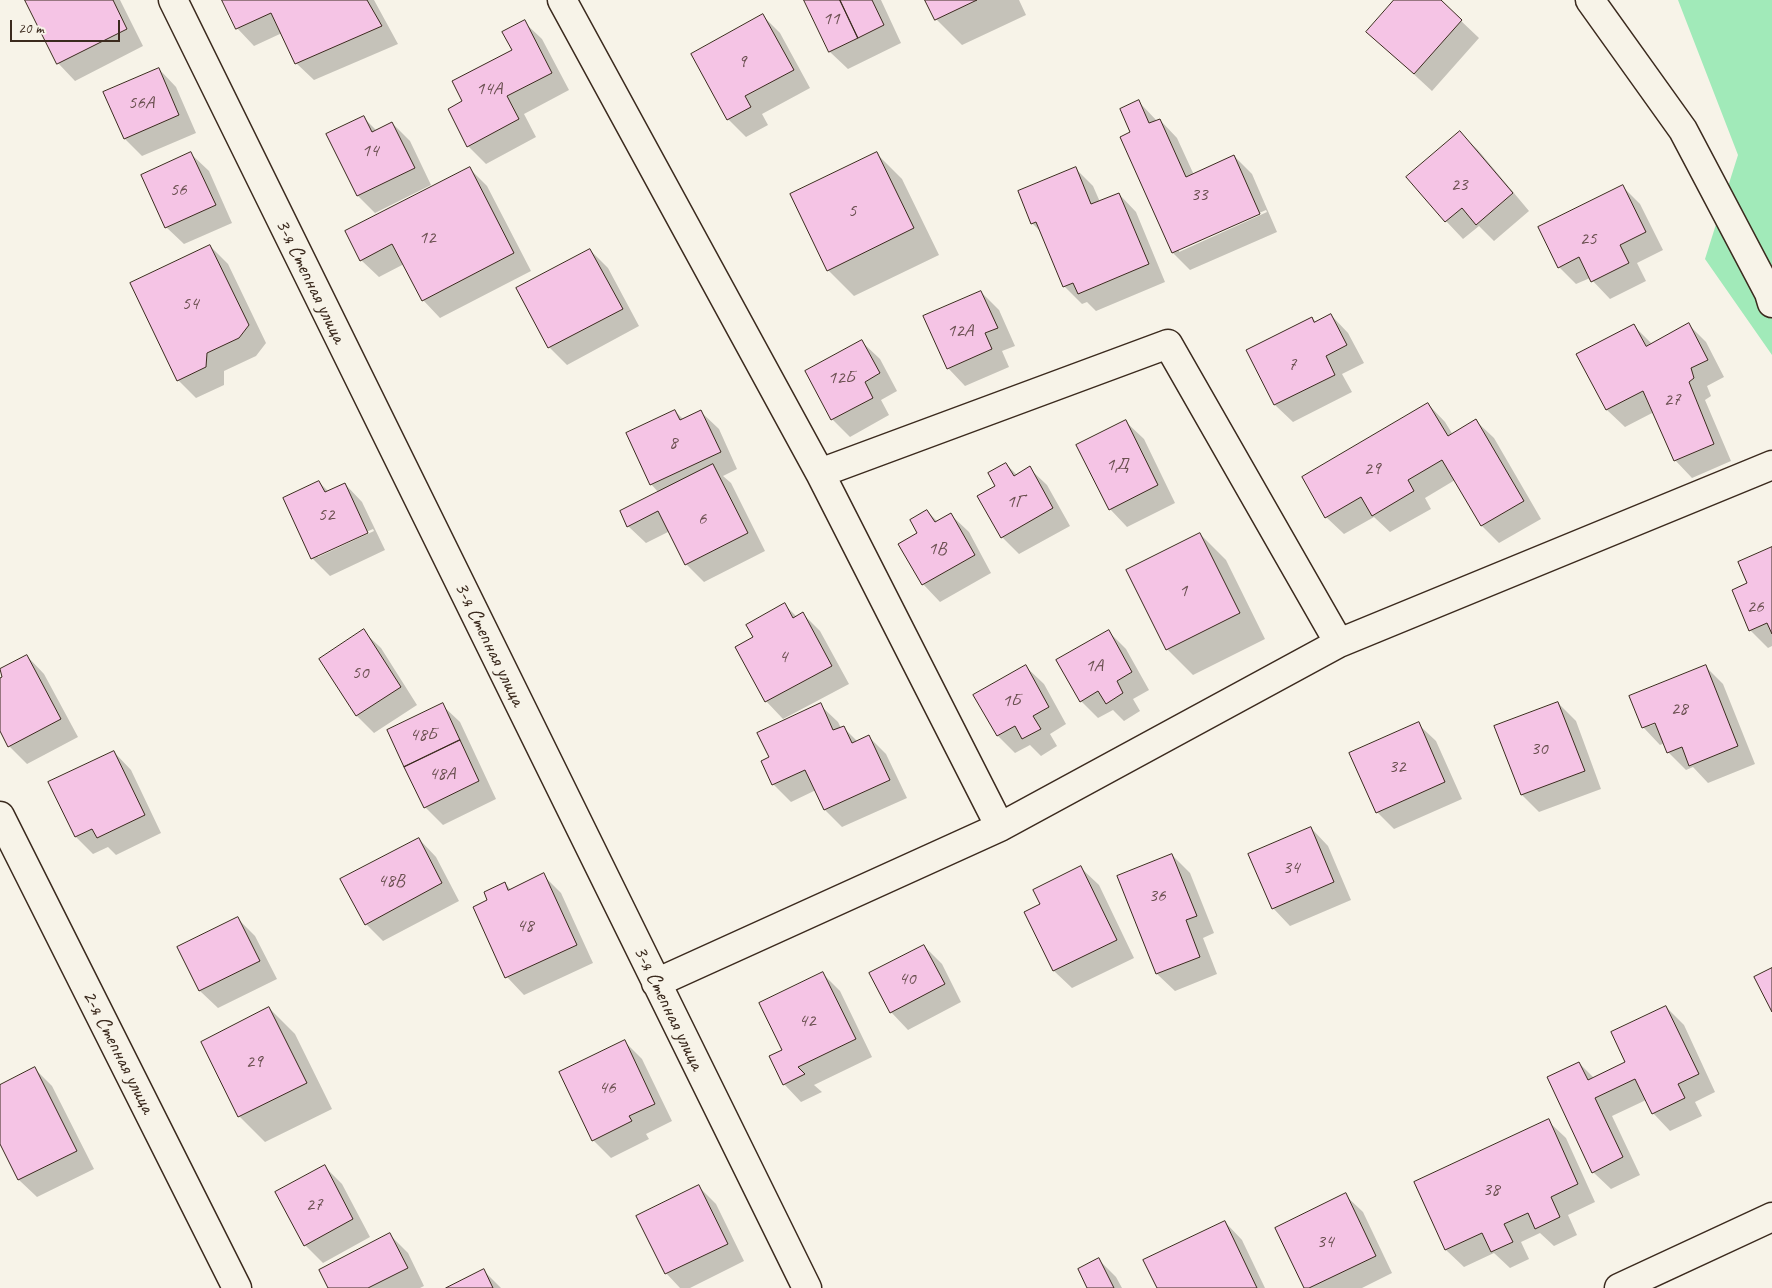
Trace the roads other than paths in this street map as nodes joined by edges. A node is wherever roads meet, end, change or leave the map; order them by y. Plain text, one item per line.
1 (173, 0) edge
2 (562, 0) edge
3 (1590, 0) edge
4 (1772, 302) edge
5 (1772, 465) edge
6 (820, 473) junction
7 (1339, 643) junction
8 (0, 816) edge
9 (1000, 827) junction
10 (656, 983) junction
11 (1772, 1217) edge
12 (237, 1288) edge
13 (806, 1288) edge
14 (1619, 1288) edge

1 - 10 street, 3-я Степная улица
2 - 6 street
3 - 4 street
5 - 7 street
6 - 7 street
6 - 9 street
7 - 9 street
8 - 12 street, 2-я Степная улица
9 - 10 street
10 - 13 street, 3-я Степная улица
11 - 14 street

